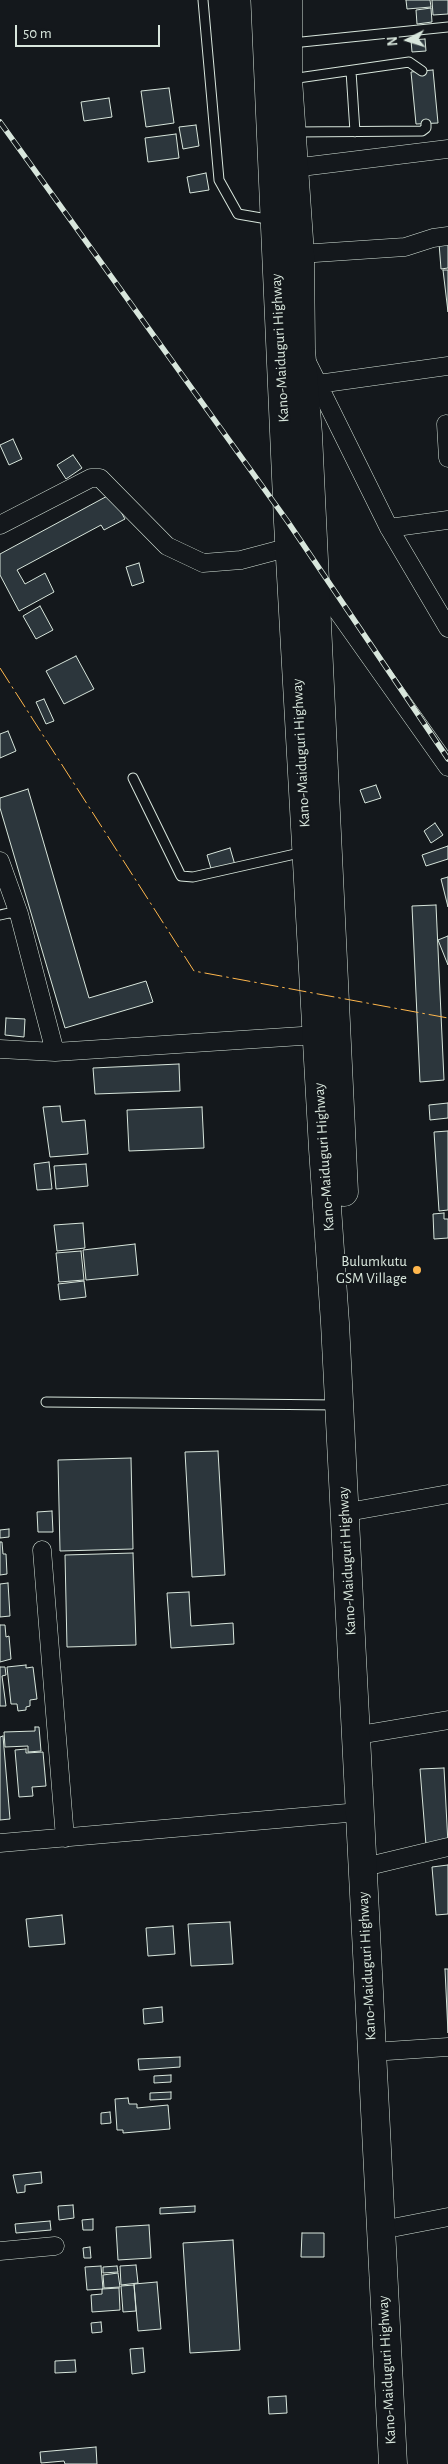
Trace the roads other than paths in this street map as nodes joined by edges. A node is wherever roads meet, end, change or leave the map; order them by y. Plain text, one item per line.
1 (203, 0) edge
2 (265, 0) edge
3 (288, 0) edge
4 (448, 27) edge
5 (288, 44) junction
6 (351, 71) junction
7 (422, 71) dead end
8 (288, 80) junction
9 (426, 124) dead end
10 (291, 132) junction
11 (355, 132) junction
12 (448, 149) edge
13 (293, 168) junction
14 (274, 220) junction
15 (448, 236) edge
16 (300, 254) junction
17 (301, 350) junction
18 (448, 366) edge
19 (318, 384) junction
20 (446, 424) dead end
21 (448, 458) edge
22 (448, 520) edge
23 (0, 525) edge
24 (389, 528) junction
25 (290, 547) junction
26 (315, 579) junction
27 (448, 628) edge
28 (448, 767) edge
29 (133, 778) dead end
30 (307, 852) junction
31 (0, 860) edge
32 (19, 914) junction
33 (0, 915) edge
34 (317, 1035) junction
35 (0, 1049) edge
36 (55, 1052) junction
37 (46, 1402) dead end
38 (340, 1405) junction
39 (448, 1494) edge
40 (359, 1510) junction
41 (42, 1550) dead end
42 (448, 1720) edge
43 (371, 1733) junction
44 (359, 1812) junction
45 (64, 1838) junction
46 (0, 1843) edge
47 (448, 1847) edge
48 (377, 1864) junction
49 (448, 2047) edge
50 (387, 2051) junction
51 (383, 2122) junction
52 (448, 2217) edge
53 (397, 2227) junction
54 (55, 2246) dead end
55 (0, 2251) edge
56 (393, 2464) edge
57 (412, 2464) edge

1 - 14 lane
2 - 14 highway, Kano-Maiduguri Highway
3 - 5 highway, Kano-Maiduguri Highway
4 - 5 lane
5 - 8 highway, Kano-Maiduguri Highway
6 - 7 lane
6 - 8 lane
6 - 11 lane
8 - 10 highway, Kano-Maiduguri Highway
9 - 11 lane
10 - 11 lane
10 - 13 highway, Kano-Maiduguri Highway
12 - 13 street
13 - 16 highway, Kano-Maiduguri Highway
14 - 25 highway, Kano-Maiduguri Highway
15 - 16 street
16 - 17 highway, Kano-Maiduguri Highway
17 - 19 street
17 - 26 highway, Kano-Maiduguri Highway
18 - 19 street
19 - 24 street
20 - 21 street
22 - 24 street
23 - 25 street
24 - 27 street
25 - 26 street
25 - 30 highway, Kano-Maiduguri Highway
26 - 28 street
26 - 40 highway, Kano-Maiduguri Highway
29 - 30 lane
30 - 34 highway, Kano-Maiduguri Highway
31 - 32 street
32 - 33 lane
32 - 36 street
34 - 36 street
34 - 38 highway, Kano-Maiduguri Highway
35 - 36 street
37 - 38 lane
38 - 44 highway, Kano-Maiduguri Highway
39 - 40 street
40 - 43 highway, Kano-Maiduguri Highway
41 - 45 street
42 - 43 street
43 - 48 highway, Kano-Maiduguri Highway
44 - 45 street
44 - 51 highway, Kano-Maiduguri Highway
45 - 46 street
47 - 48 street
48 - 50 highway, Kano-Maiduguri Highway
49 - 50 street
50 - 51 highway, Kano-Maiduguri Highway
51 - 53 highway, Kano-Maiduguri Highway
51 - 56 highway, Kano-Maiduguri Highway
52 - 53 street
53 - 57 highway, Kano-Maiduguri Highway
54 - 55 street

